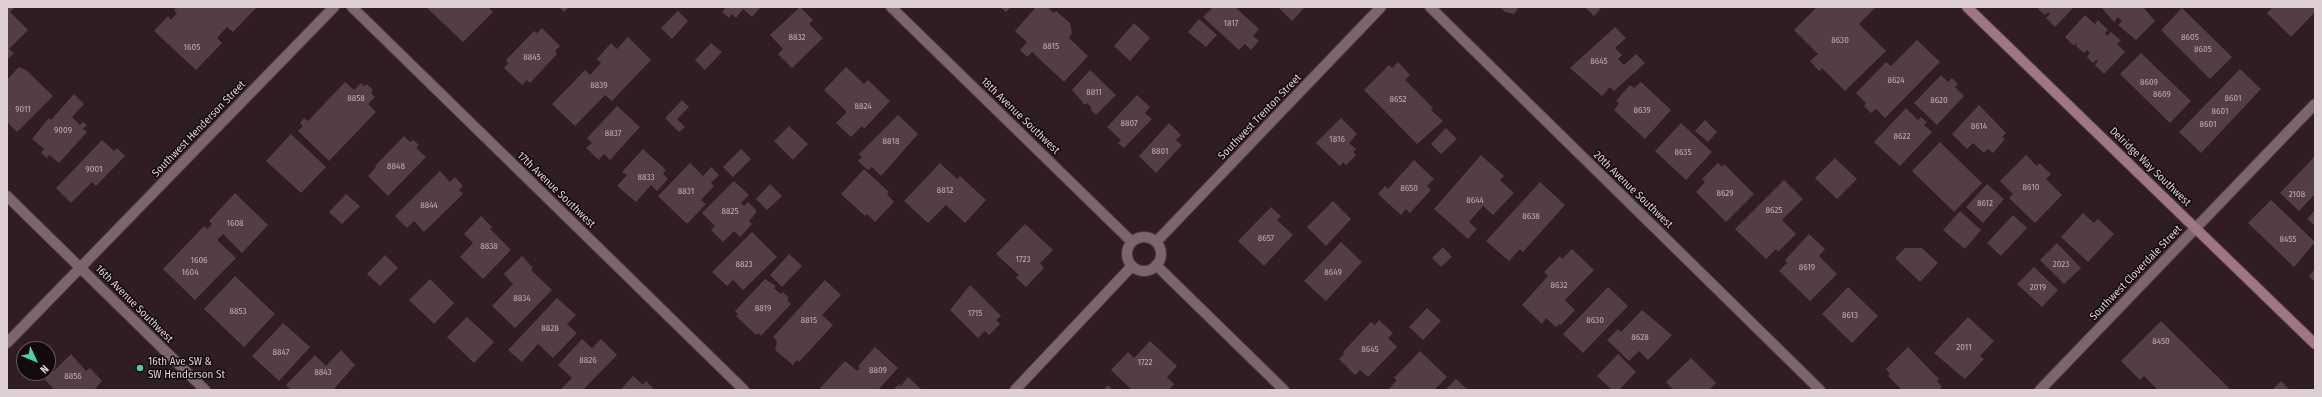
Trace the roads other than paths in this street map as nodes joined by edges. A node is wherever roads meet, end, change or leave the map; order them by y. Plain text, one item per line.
1 (334, 7) edge
2 (352, 7) edge
3 (891, 7) edge
4 (1381, 7) edge
5 (1430, 7) edge
6 (1967, 7) edge
7 (2315, 104) edge
8 (7, 196) edge
9 (2196, 228) junction
10 (1132, 242) junction
11 (1156, 242) junction
12 (1156, 265) junction
13 (1132, 266) junction
14 (81, 268) junction
15 (7, 343) edge
16 (2315, 344) edge
17 (205, 390) edge
18 (744, 390) edge
19 (1015, 390) edge
20 (1284, 390) edge
21 (1820, 390) edge
22 (2040, 390) edge

1 - 14 street, Southwest Henderson Street
2 - 18 street, 17th Avenue Southwest
3 - 10 street, 18th Avenue Southwest
4 - 11 street, Southwest Trenton Street
5 - 21 street, 20th Avenue Southwest
6 - 9 main road, Delridge Way Southwest
7 - 9 street, Southwest Cloverdale Street
8 - 14 street, 16th Avenue Southwest
9 - 16 main road, Delridge Way Southwest
9 - 22 street, Southwest Cloverdale Street
10 - 11 street
10 - 13 street
11 - 12 street
12 - 13 street
12 - 20 street
13 - 19 street
14 - 15 street, Southwest Henderson Street
14 - 17 street, 16th Avenue Southwest

